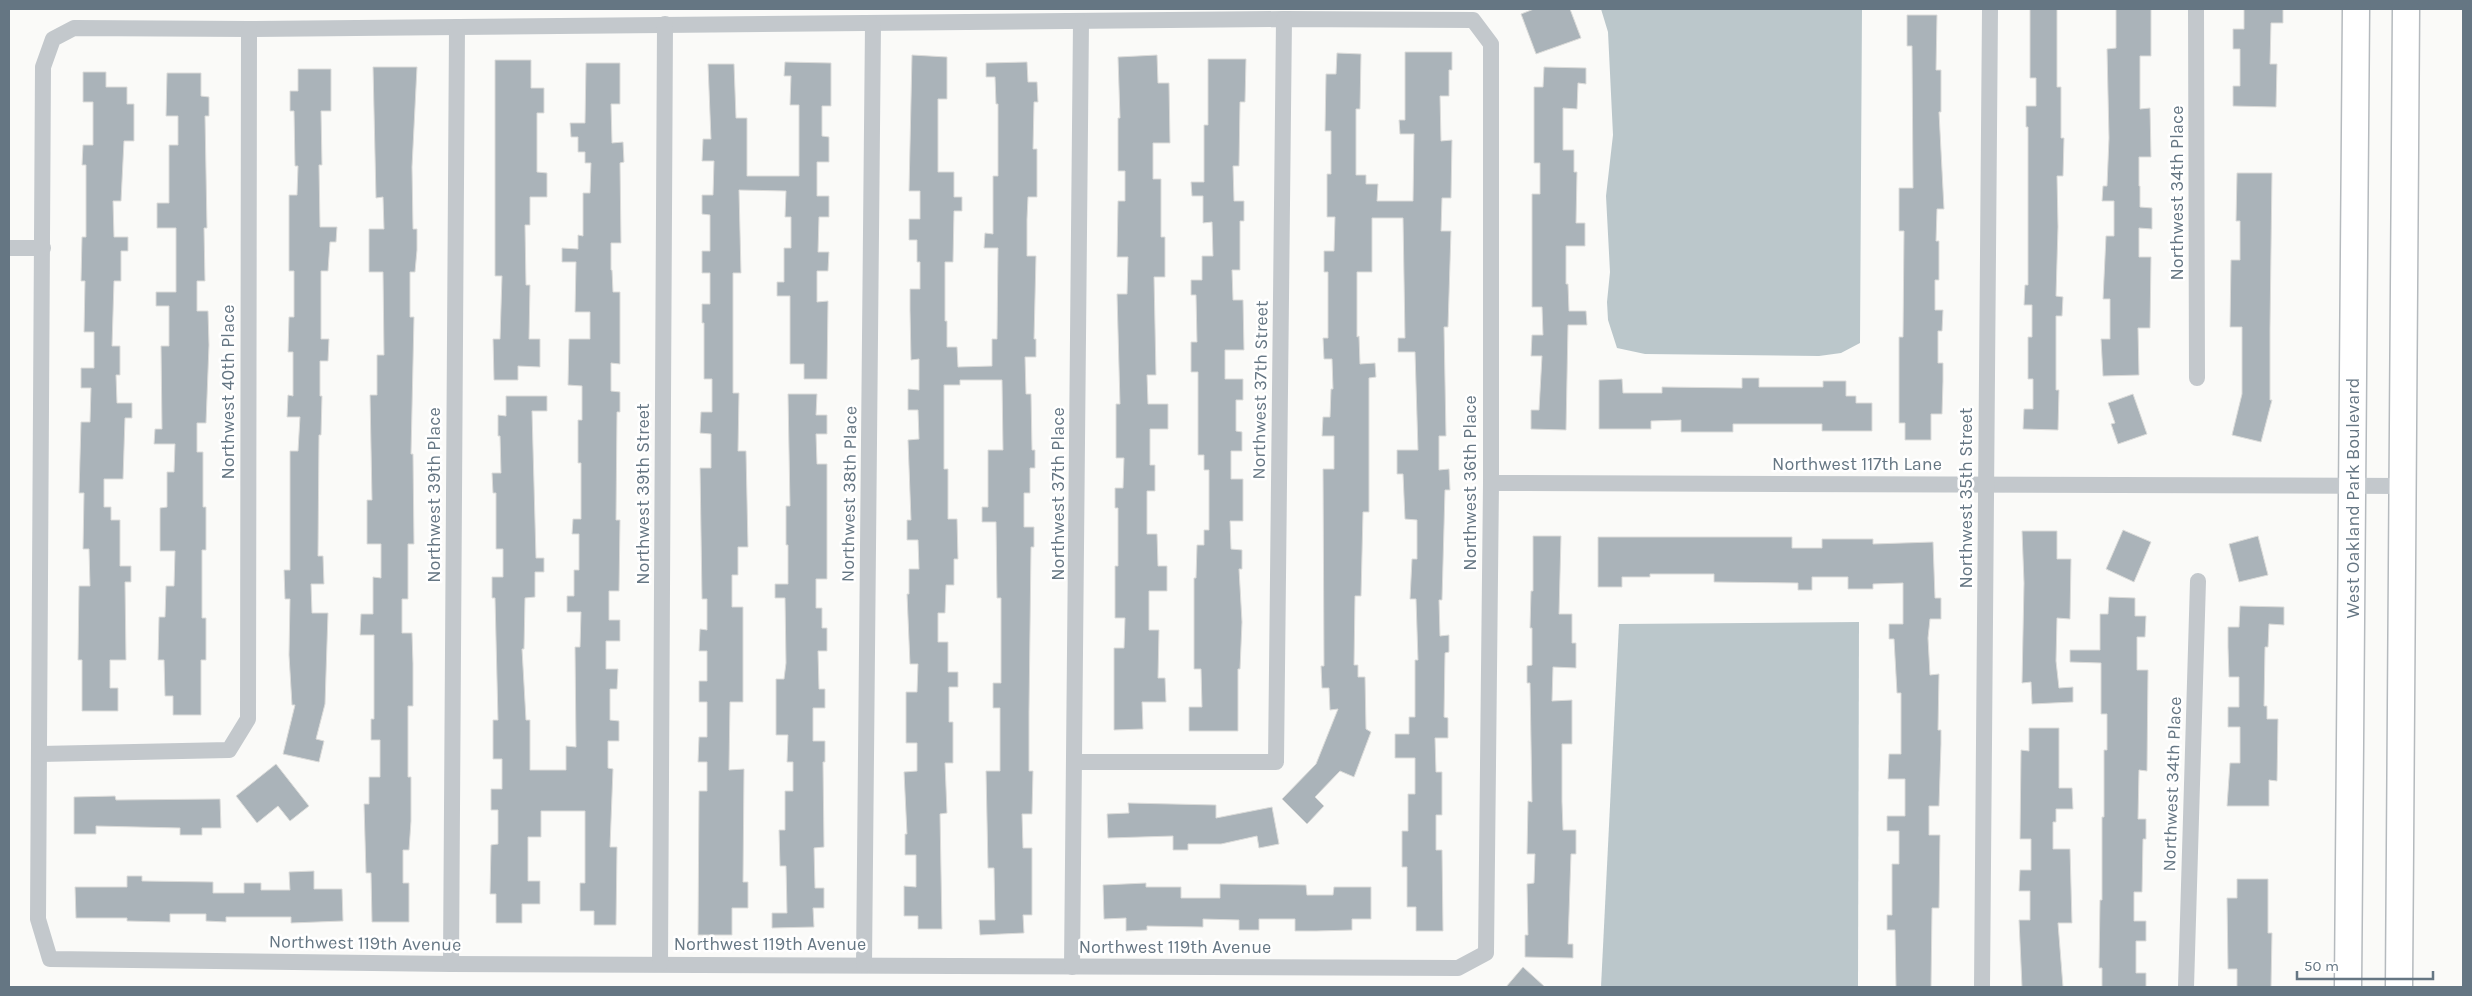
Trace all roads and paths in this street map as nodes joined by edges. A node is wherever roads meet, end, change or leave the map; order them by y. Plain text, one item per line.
1 (1990, 9) edge
2 (2196, 9) edge
3 (2356, 9) edge
4 (2406, 9) edge
5 (1284, 18) junction
6 (1081, 22) junction
7 (666, 24) junction
8 (873, 24) junction
9 (457, 27) junction
10 (249, 29) junction
11 (9, 248) edge
12 (43, 248) junction
13 (2197, 378) dead end
14 (1491, 483) junction
15 (1986, 485) junction
16 (2354, 485) junction
17 (2403, 486) junction
18 (2198, 581) dead end
19 (40, 754) junction
20 (1076, 762) junction
21 (1486, 953) joint
22 (451, 964) junction
23 (660, 964) junction
24 (864, 965) junction
25 (1072, 967) junction
26 (1982, 987) edge
27 (2186, 987) edge
28 (2348, 987) edge
29 (2399, 987) edge

1 - 15 street, Northwest 35th Street
2 - 13 street, Northwest 34th Place
3 - 16 main road, West Oakland Park Boulevard
4 - 17 main road
5 - 6 street
5 - 14 street, Northwest 36th Place
5 - 20 street, Northwest 37th Street
6 - 8 street
6 - 20 street, Northwest 37th Place
7 - 8 street
7 - 9 street
7 - 23 street, Northwest 39th Street
8 - 24 street, Northwest 38th Place
9 - 10 street
9 - 22 street, Northwest 39th Place
10 - 12 street
10 - 19 street, Northwest 40th Place
11 - 12 street
12 - 19 street
14 - 15 street, Northwest 117th Lane
14 - 21 street, Northwest 36th Place
15 - 16 street, Northwest 117th Lane
15 - 26 street, Northwest 35th Street
16 - 17 street, Northwest 117th Lane
16 - 28 main road, West Oakland Park Boulevard
17 - 29 main road
18 - 27 street, Northwest 34th Place
19 - 22 street, Northwest 119th Avenue
20 - 25 street, Northwest 37th Place
21 - 25 street, Northwest 119th Avenue
22 - 23 street, Northwest 119th Avenue
23 - 24 street, Northwest 119th Avenue
24 - 25 street, Northwest 119th Avenue

